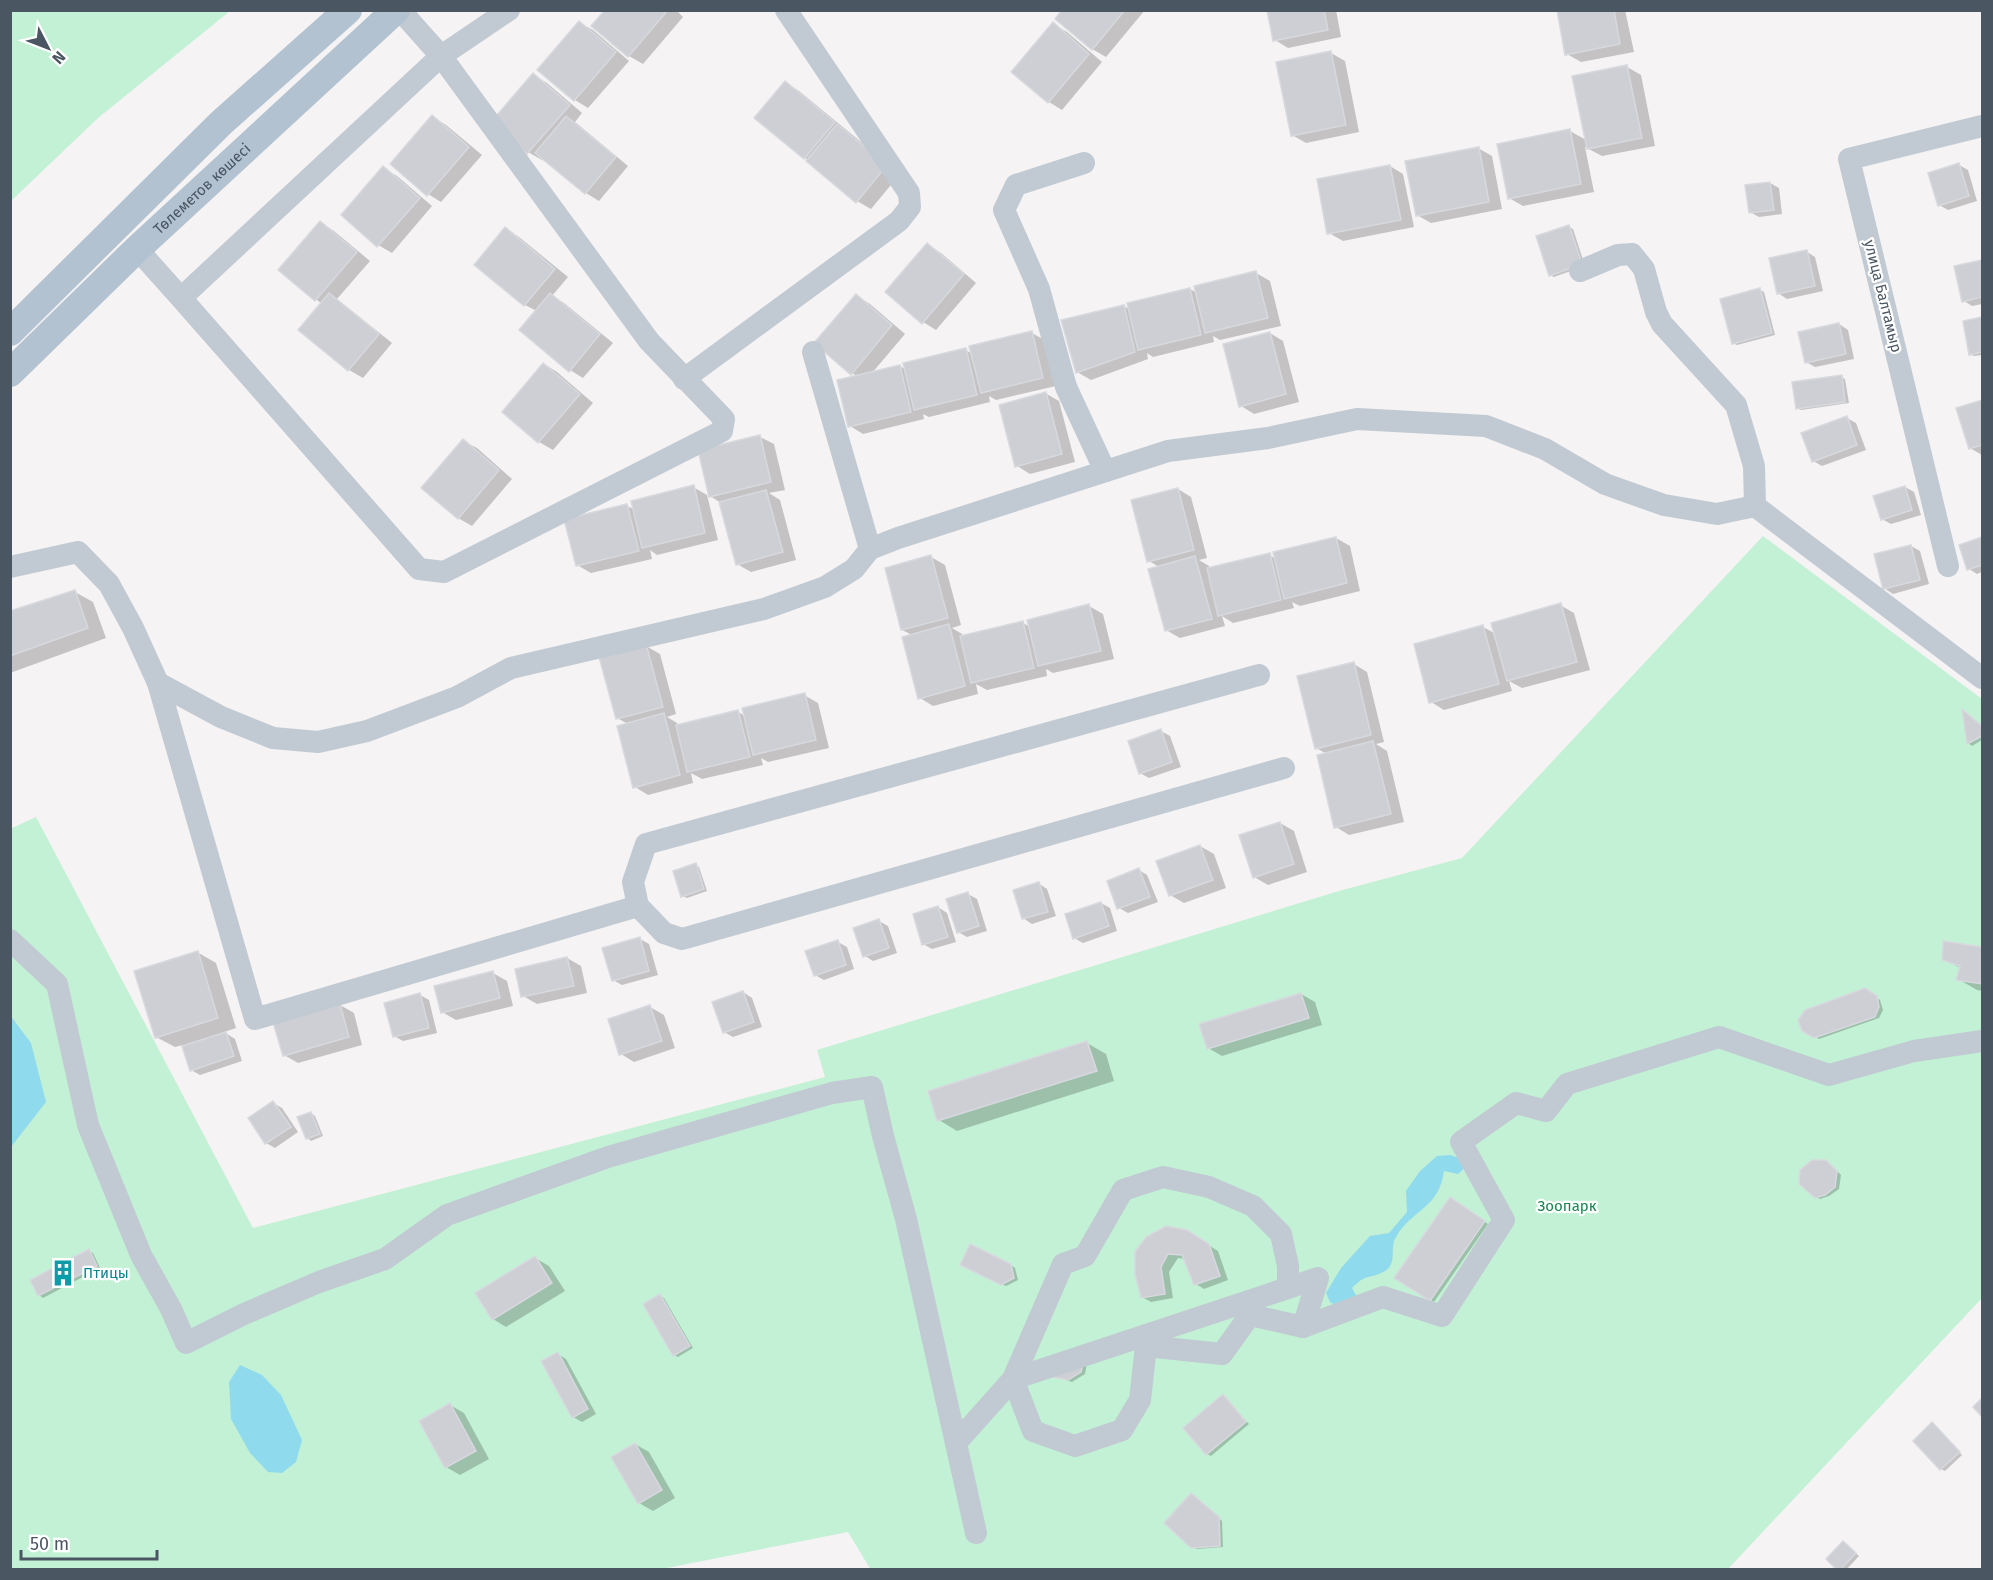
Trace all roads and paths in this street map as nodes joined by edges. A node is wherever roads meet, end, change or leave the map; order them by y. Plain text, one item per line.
1 (348, 10) edge
2 (396, 10) edge
3 (400, 10) edge
4 (509, 10) edge
5 (786, 10) edge
6 (441, 56) junction
7 (1983, 126) edge
8 (1084, 163) dead end
9 (137, 249) junction
10 (1580, 271) dead end
11 (181, 298) junction
12 (10, 332) edge
13 (813, 352) dead end
14 (10, 373) edge
15 (684, 380) junction
16 (1106, 471) junction
17 (1755, 506) junction
18 (870, 549) junction
19 (1948, 566) dead end
20 (10, 567) edge
21 (1259, 675) dead end
22 (1983, 678) edge
23 (158, 683) junction
24 (1284, 768) dead end
25 (638, 906) junction
26 (10, 940) edge
27 (1983, 1041) edge
28 (1288, 1288) junction
29 (1303, 1327) junction
30 (1013, 1379) junction
31 (956, 1443) junction
32 (976, 1533) dead end

1 - 12 main road
2 - 9 main road, Төлеметов көшесі
3 - 6 street
4 - 6 street
5 - 15 street
6 - 11 street
6 - 15 street
7 - 19 street, улица Балтамыр
8 - 16 street
9 - 11 street
9 - 14 main road, Төлеметов көшесі
10 - 17 street
11 - 15 street
13 - 18 street
16 - 17 street
16 - 18 street
17 - 22 street
18 - 23 street
20 - 23 street
21 - 25 street
23 - 25 street
24 - 25 street
26 - 31 street
27 - 29 street
28 - 29 street
28 - 30 street
28 - 30 street
29 - 30 street
30 - 31 street
31 - 32 street

